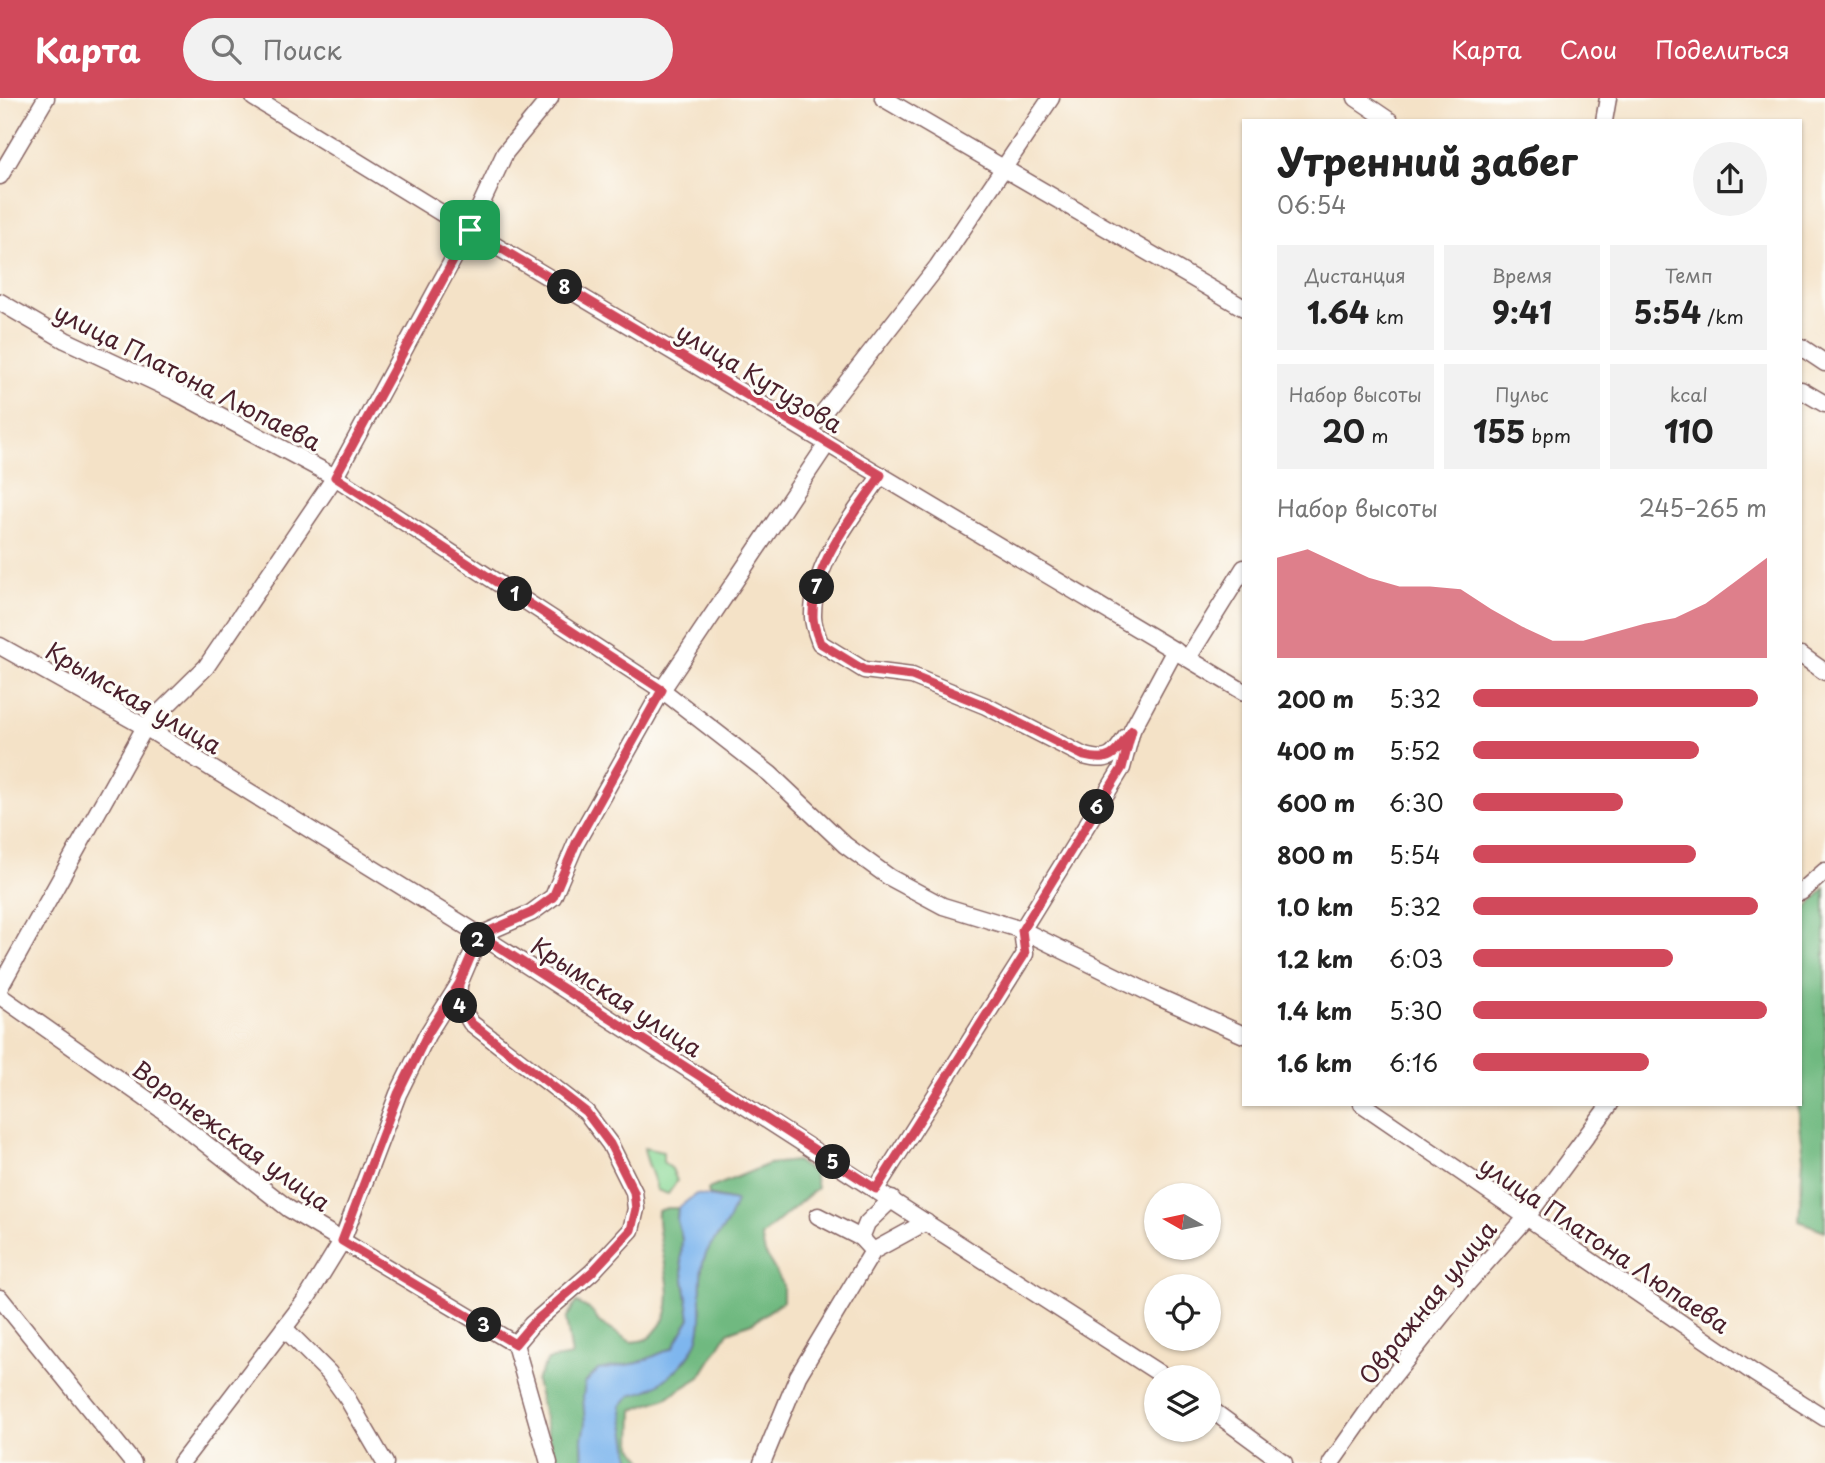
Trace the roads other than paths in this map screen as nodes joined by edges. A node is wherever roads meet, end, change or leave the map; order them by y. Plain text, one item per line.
1 (46, 98) edge
2 (254, 98) edge
3 (550, 98) edge
4 (883, 98) edge
5 (1051, 98) edge
6 (1356, 98) edge
7 (1608, 98) edge
8 (1387, 119) edge
9 (1604, 119) edge
10 (1002, 168) junction
11 (0, 176) edge
12 (470, 230) junction
13 (0, 302) edge
14 (1242, 307) edge
15 (1802, 347) edge
16 (1825, 363) edge
17 (1802, 391) edge
18 (1825, 404) edge
19 (808, 432) junction
20 (827, 444) junction
21 (881, 475) junction
22 (335, 477) junction
23 (1242, 571) edge
24 (0, 646) edge
25 (1182, 654) junction
26 (1802, 656) edge
27 (1825, 672) edge
28 (662, 690) junction
29 (1242, 691) edge
30 (145, 727) junction
31 (1132, 730) junction
32 (1825, 871) edge
33 (1802, 891) edge
34 (1022, 930) junction
35 (480, 935) junction
36 (459, 984) junction
37 (0, 987) edge
38 (0, 996) edge
39 (1242, 1034) edge
40 (1365, 1106) edge
41 (1610, 1106) edge
42 (876, 1189) junction
43 (892, 1199) junction
44 (818, 1216) dead end
45 (1526, 1218) junction
46 (926, 1222) junction
47 (861, 1238) junction
48 (342, 1241) junction
49 (873, 1251) junction
50 (0, 1298) edge
51 (284, 1328) junction
52 (515, 1344) junction
53 (1146, 1365) edge
54 (1221, 1417) edge
55 (1825, 1418) edge
56 (133, 1463) edge
57 (181, 1463) edge
58 (385, 1463) edge
59 (550, 1463) edge
60 (762, 1463) edge
61 (1284, 1463) edge
62 (1331, 1463) edge

1 - 11 street
2 - 12 street, улица Кутузова
3 - 12 street
4 - 10 street
5 - 10 street
6 - 8 street
7 - 9 street
10 - 14 street
10 - 19 street
12 - 19 street, улица Кутузова
12 - 22 street
13 - 22 street, улица Платона Люпаева
15 - 16 street
17 - 18 street
19 - 20 street, улица Кутузова
20 - 21 street, улица Кутузова
20 - 28 street
21 - 25 street, улица Кутузова
21 - 31 street
22 - 28 street, улица Платона Люпаева
22 - 30 street
23 - 25 street
24 - 30 street, Крымская улица
25 - 29 street, улица Кутузова
25 - 31 street
26 - 27 street
28 - 34 street, улица Платона Люпаева
28 - 35 street
30 - 35 street, Крымская улица
30 - 37 street
31 - 34 street
32 - 33 street
34 - 39 street, улица Платона Люпаева
34 - 42 street
35 - 36 street
35 - 42 street, Крымская улица
36 - 48 street
36 - 52 street
38 - 48 street, Воронежская улица
40 - 45 street, улица Платона Люпаева
41 - 45 street, Овражная улица
42 - 43 street, Крымская улица
43 - 46 street, Крымская улица
43 - 47 street
44 - 47 street
45 - 55 street, улица Платона Люпаева
45 - 62 street, Овражная улица
46 - 49 street
46 - 53 street, Крымская улица
47 - 49 street
48 - 51 street
48 - 52 street, Воронежская улица
49 - 60 street
50 - 56 street
51 - 57 street
51 - 58 street
52 - 59 street
54 - 61 street

